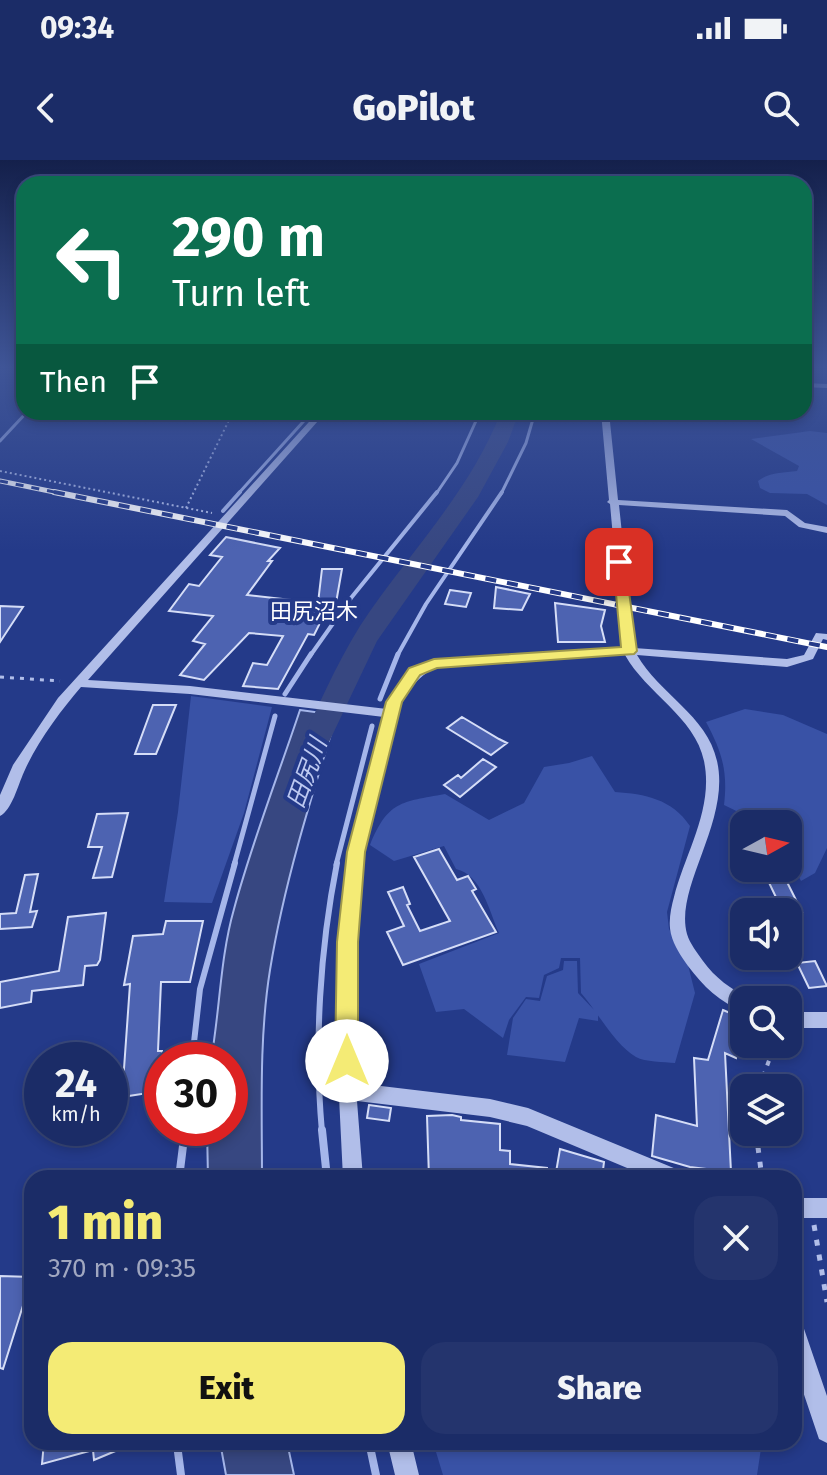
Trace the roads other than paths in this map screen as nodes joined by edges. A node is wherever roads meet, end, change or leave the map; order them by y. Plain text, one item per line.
1 (308, 427) edge
2 (606, 427) edge
3 (612, 502) junction
4 (827, 530) edge
5 (827, 637) edge
6 (629, 651) junction
7 (80, 683) junction
8 (391, 714) junction
9 (0, 811) edge
10 (730, 995) edge
11 (802, 1020) edge
12 (827, 1020) edge
13 (347, 1091) junction
14 (352, 1170) edge
15 (655, 1170) edge
16 (802, 1355) edge
17 (827, 1431) edge
18 (401, 1450) edge
19 (407, 1475) edge

1 - 7 street
2 - 3 street
3 - 4 street
3 - 6 street
5 - 6 street
6 - 8 street
6 - 10 street
7 - 8 street
7 - 9 street
8 - 13 street
11 - 12 street
13 - 14 street
13 - 15 street
16 - 17 street
18 - 19 street

